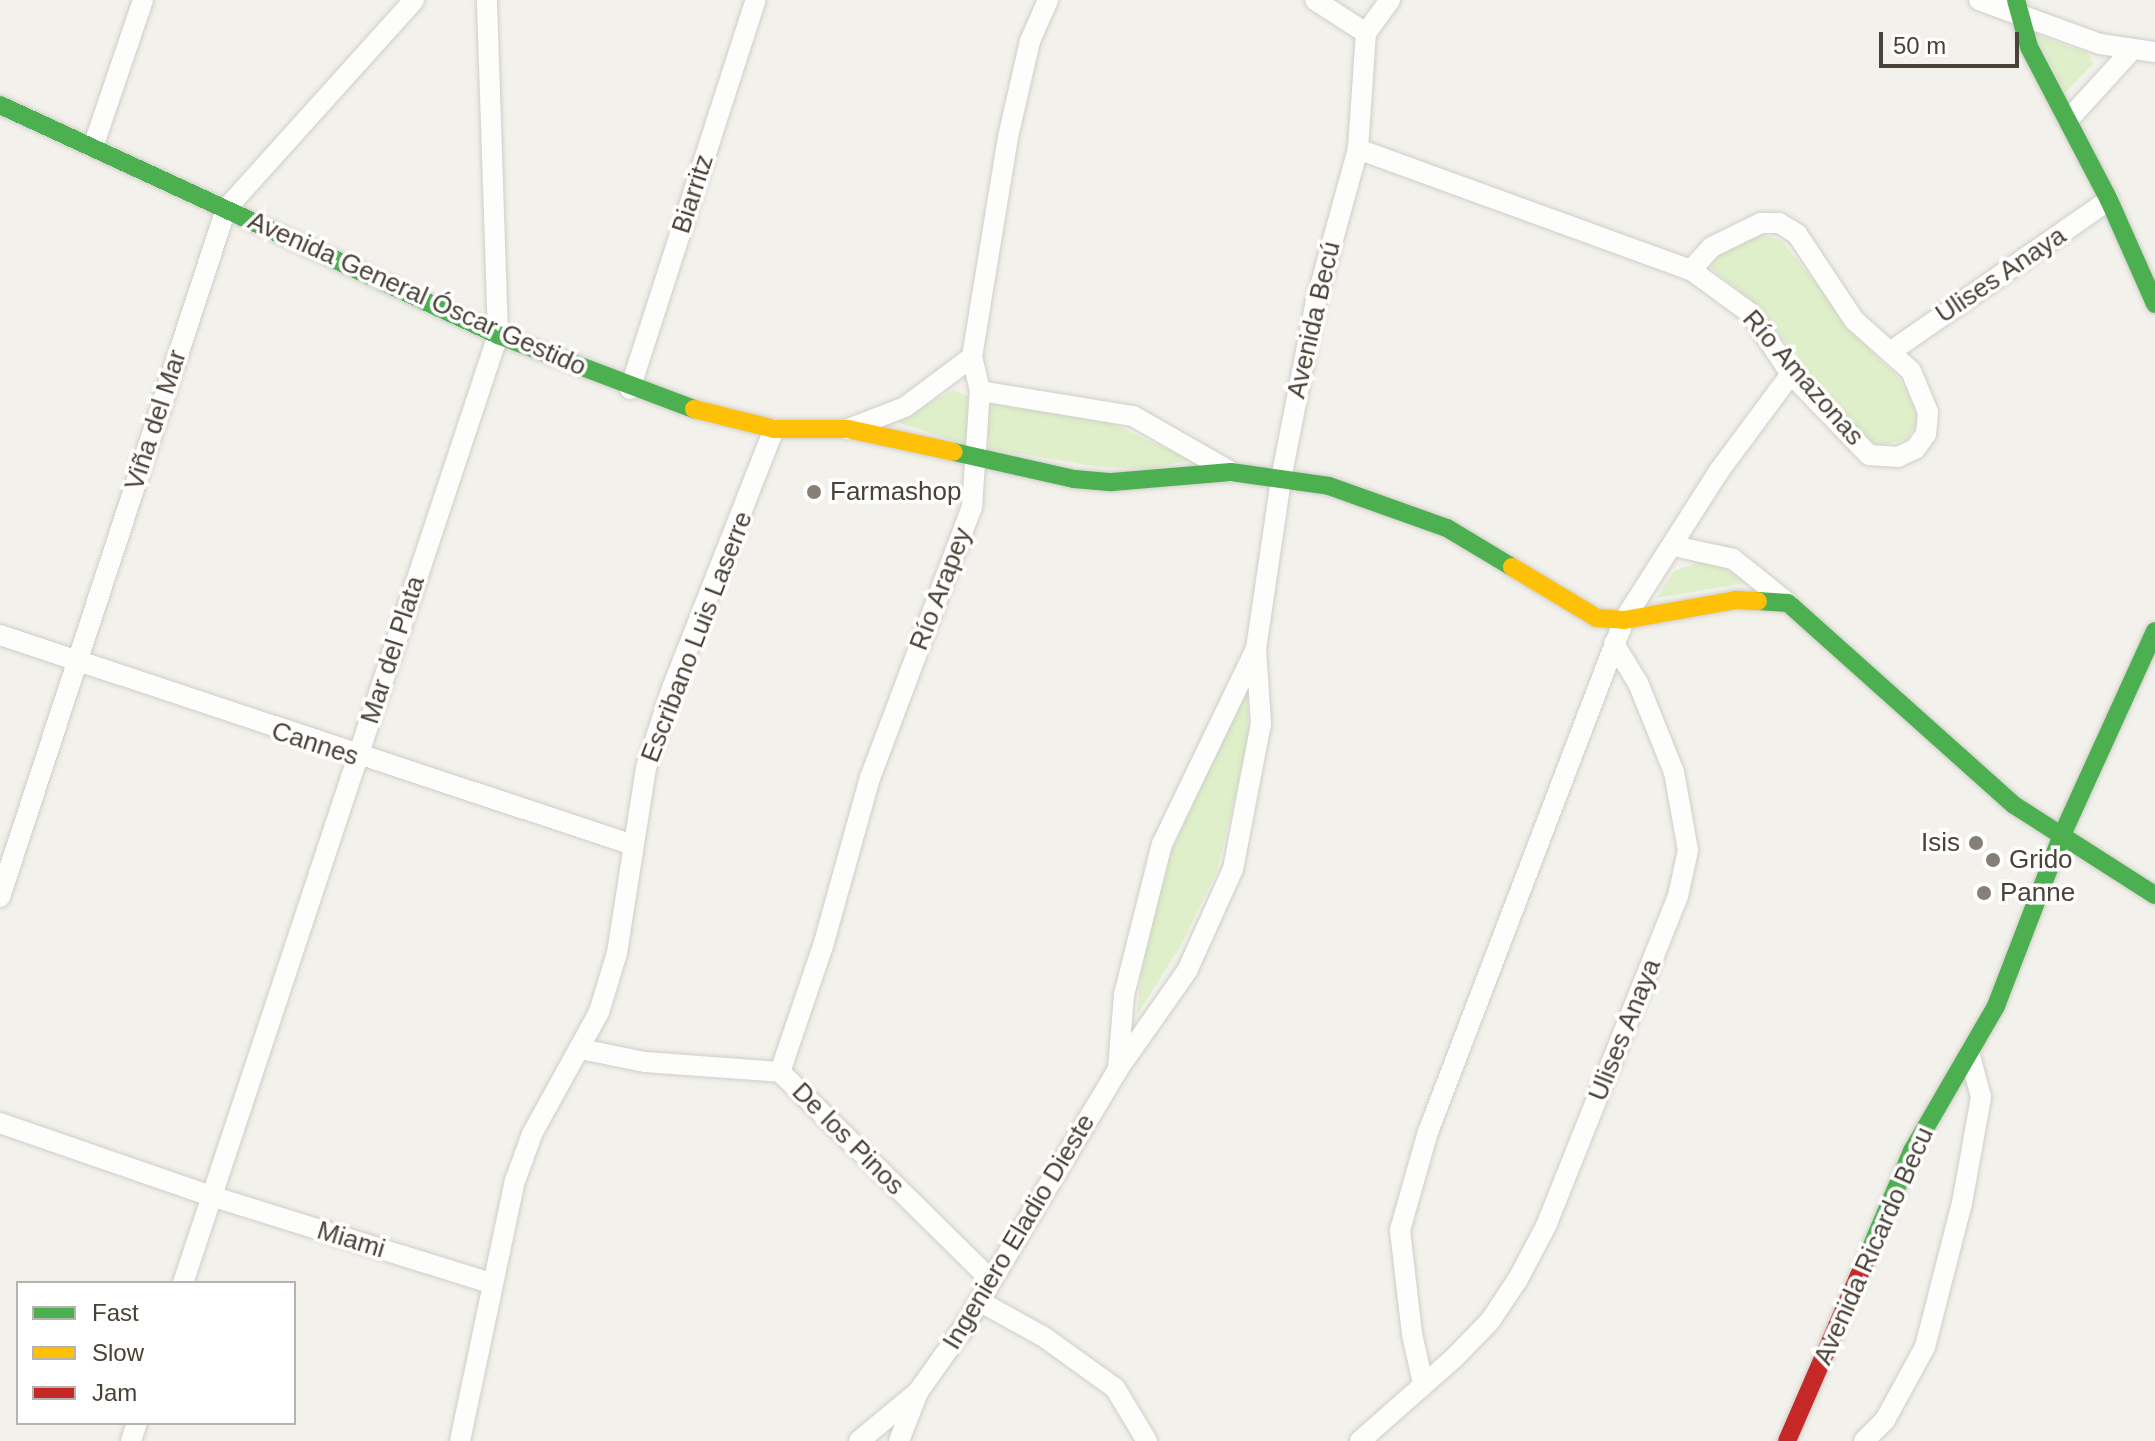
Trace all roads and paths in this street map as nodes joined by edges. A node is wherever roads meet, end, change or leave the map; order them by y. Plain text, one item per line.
1 (143, 0) edge
2 (414, 0) edge
3 (487, 0) edge
4 (756, 0) edge
5 (1048, 0) edge
6 (1315, 0) edge
7 (1390, 0) edge
8 (1979, 0) edge
9 (2017, 8) edge
10 (1366, 33) junction
11 (2131, 51) junction
12 (2155, 52) edge
13 (0, 105) edge
14 (2068, 120) junction
15 (93, 147) junction
16 (1358, 149) junction
17 (2109, 200) junction
18 (226, 209) junction
19 (2146, 264) edge
20 (1691, 270) junction
21 (2155, 304) edge
22 (498, 335) junction
23 (1893, 350) junction
24 (972, 357) junction
25 (1791, 374) junction
26 (630, 389) junction
27 (980, 391) junction
28 (774, 429) junction
29 (848, 429) junction
30 (978, 462) junction
31 (1231, 472) junction
32 (1281, 479) junction
33 (1674, 546) junction
34 (1788, 603) junction
35 (1624, 620) junction
36 (2155, 631) edge
37 (0, 635) edge
38 (1614, 644) junction
39 (1256, 649) junction
40 (75, 663) junction
41 (357, 758) junction
42 (2062, 835) junction
43 (633, 845) junction
44 (2155, 895) edge
45 (0, 897) edge
46 (581, 1049) junction
47 (1970, 1056) junction
48 (1118, 1069) junction
49 (780, 1072) junction
50 (0, 1123) edge
51 (211, 1196) junction
52 (990, 1279) junction
53 (184, 1281) edge
54 (491, 1283) junction
55 (979, 1301) junction
56 (1423, 1383) junction
57 (918, 1392) junction
58 (460, 1441) edge
59 (859, 1441) edge
60 (899, 1441) edge
61 (1147, 1441) edge
62 (1360, 1441) edge
63 (1787, 1441) edge
64 (1864, 1441) edge

1 - 15 street
2 - 18 street, Viña del Mar
3 - 22 street, Mar del Plata
4 - 26 street, Biarritz
5 - 24 street, Río Arapey
6 - 10 street
7 - 10 street
8 - 9 street
9 - 11 street
9 - 14 street
10 - 16 street, Avenida Becú
11 - 12 street
11 - 14 street
13 - 15 street, Avenida General Óscar Gestido
14 - 17 street
15 - 18 street, Avenida General Óscar Gestido
16 - 20 street, Río Amazonas
16 - 32 street, Avenida Becú
17 - 19 street
17 - 23 street, Ulises Anaya
18 - 22 street, Avenida General Óscar Gestido
18 - 40 street, Viña del Mar
19 - 21 street
20 - 23 street, Río Amazonas
20 - 25 street, Río Amazonas
22 - 26 street, Avenida General Óscar Gestido
22 - 41 street, Mar del Plata
23 - 25 street, Río Amazonas
24 - 27 street, Río Arapey
24 - 29 street, Avenida General Óscar Gestido
25 - 33 street
26 - 28 street, Avenida General Óscar Gestido
27 - 30 street, Río Arapey
27 - 31 street, Avenida General Óscar Gestido
28 - 29 street, Avenida General Óscar Gestido
28 - 43 street, Escribano Luis Laserre
29 - 30 street, Avenida General Óscar Gestido
30 - 31 street, Avenida General Óscar Gestido
30 - 49 street, Río Arapey
31 - 32 street, Avenida General Óscar Gestido
32 - 35 street, Avenida General Óscar Gestido
32 - 39 street, Avenida Becú
33 - 34 street
33 - 35 street
34 - 35 street, Avenida General Óscar Gestido
34 - 42 street
35 - 38 street
36 - 42 street, Avenida Ricardo Becu
37 - 40 street, Cannes
38 - 56 street
38 - 56 street, Ulises Anaya
39 - 48 street, Ingeniero Eladio Dieste
39 - 48 street, Ingeniero Eladio Dieste
40 - 41 street, Cannes
40 - 45 street, Viña del Mar
41 - 43 street, Cannes
41 - 51 street, Mar del Plata
42 - 44 street
42 - 47 street, Avenida Ricardo Becu
43 - 46 street, Escribano Luis Laserre
46 - 49 street, De los Pinos
46 - 54 street, Escribano Luis Laserre
47 - 63 street, Avenida Ricardo Becu
47 - 64 street, Avenida Ricardo Becu
48 - 52 street, Ingeniero Eladio Dieste
49 - 52 street, De los Pinos
50 - 51 street, Miami
51 - 53 street, Mar del Plata
51 - 54 street, Miami
52 - 55 street, Ingeniero Eladio Dieste
54 - 58 street, Escribano Luis Laserre
55 - 57 street, Ingeniero Eladio Dieste
55 - 61 street
56 - 62 street, Ulises Anaya
57 - 59 street, Ingeniero Eladio Dieste
57 - 60 street, Ingeniero Eladio Dieste

